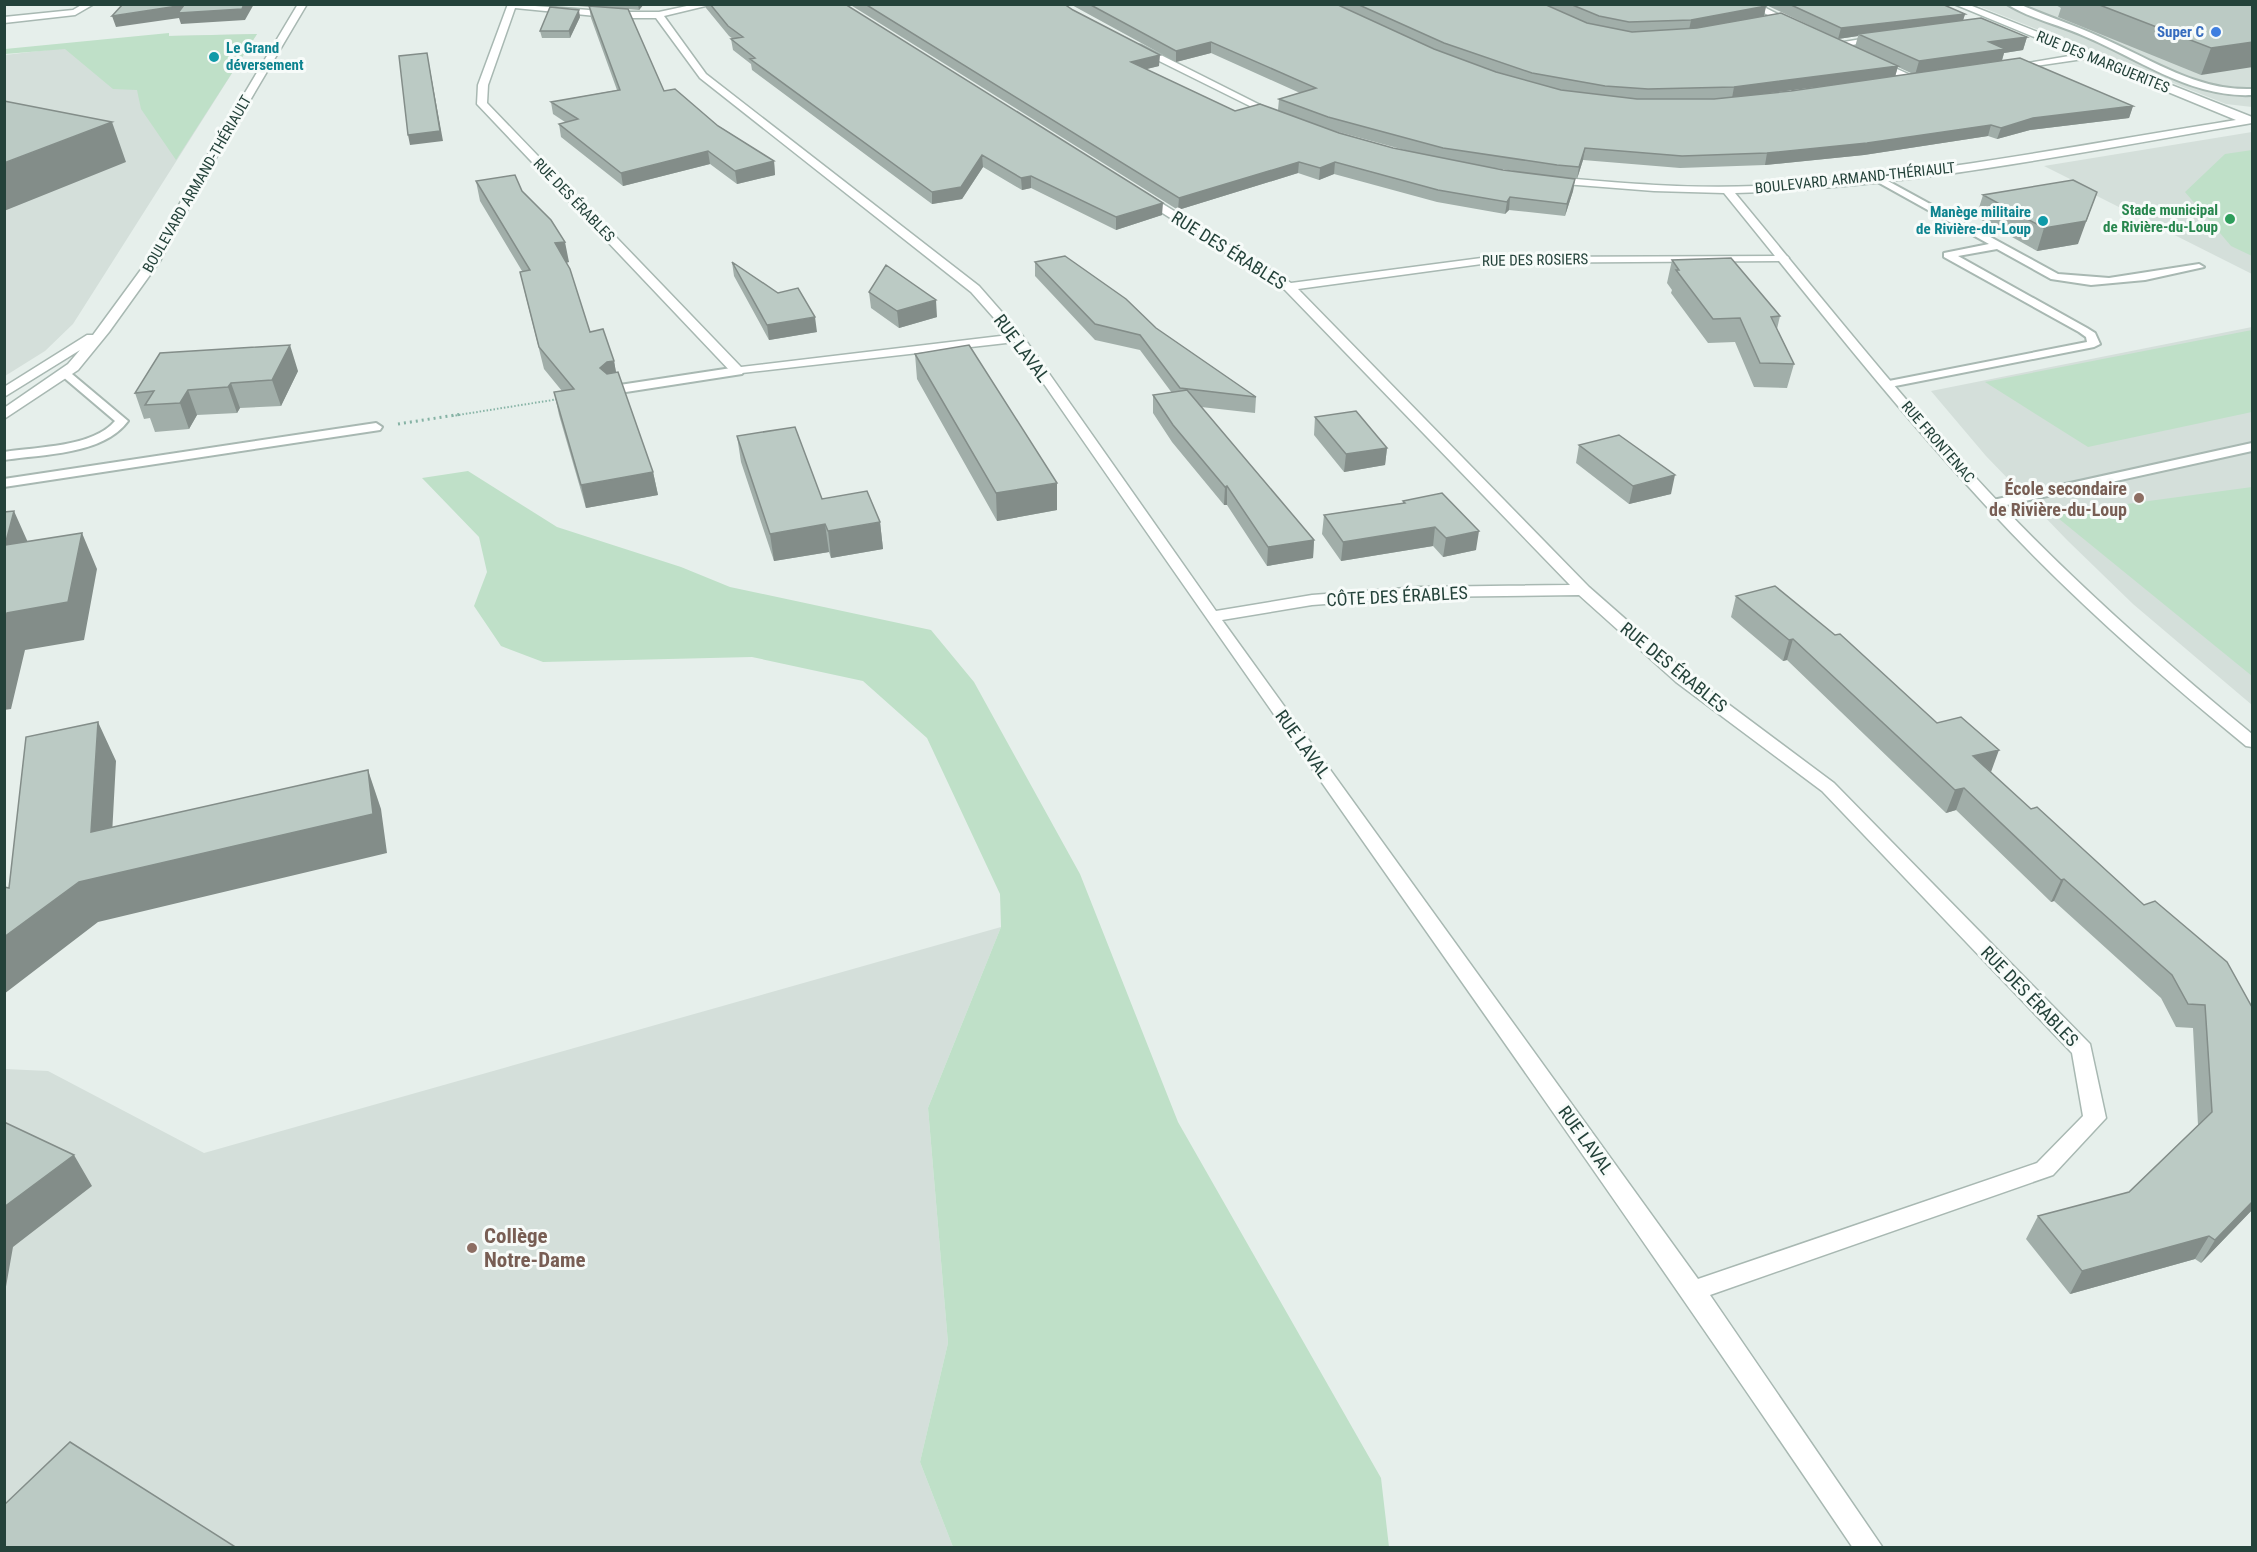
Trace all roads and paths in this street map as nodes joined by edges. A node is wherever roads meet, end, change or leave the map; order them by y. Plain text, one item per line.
1 (90, 4) edge
2 (303, 4) edge
3 (710, 4) edge
4 (1750, 4) edge
5 (1958, 4) edge
6 (2011, 4) edge
7 (512, 5) edge
8 (659, 15) junction
9 (1780, 18) junction
10 (4, 20) edge
11 (1757, 22) edge
12 (2008, 24) junction
13 (1799, 27) edge
14 (1985, 27) edge
15 (1893, 37) edge
16 (1827, 40) edge
17 (1126, 41) edge
18 (1836, 44) junction
19 (1856, 53) edge
20 (2087, 56) junction
21 (1866, 57) edge
22 (1995, 69) edge
23 (1926, 78) edge
24 (1914, 80) junction
25 (1891, 83) edge
26 (2253, 92) edge
27 (1283, 118) edge
28 (2250, 120) edge
29 (1877, 178) junction
30 (1543, 179) edge
31 (1128, 187) edge
32 (1727, 190) junction
33 (1998, 246) junction
34 (1783, 258) junction
35 (2199, 267) dead end
36 (1289, 287) junction
37 (105, 329) junction
38 (1018, 338) junction
39 (738, 371) junction
40 (66, 373) junction
41 (1889, 385) junction
42 (613, 390) edge
43 (4, 393) edge
44 (566, 398) edge
45 (4, 415) edge
46 (376, 427) joint
47 (2253, 447) edge
48 (4, 456) edge
49 (4, 483) edge
50 (1993, 504) junction
51 (1583, 590) junction
52 (1212, 617) junction
53 (2253, 742) edge
54 (1693, 1291) junction
55 (1869, 1548) edge

1 - 10 street
2 - 37 street, BOULEVARD ARMAND-THÉRIAULT
3 - 8 street
4 - 9 street
5 - 12 street, RUE DES MARGUERITES
6 - 26 lane
7 - 8 street
7 - 39 street, RUE DES ÉRABLES
8 - 38 street, RUE LAVAL
9 - 11 street
9 - 13 street
12 - 14 street
12 - 20 street, RUE DES MARGUERITES
15 - 18 street
16 - 18 street
17 - 27 street
18 - 19 street
20 - 22 street
20 - 28 street, RUE DES MARGUERITES
21 - 24 street
23 - 24 street
24 - 25 street
28 - 29 street, BOULEVARD ARMAND-THÉRIAULT
29 - 32 street, BOULEVARD ARMAND-THÉRIAULT
29 - 33 lane
30 - 32 street, BOULEVARD ARMAND-THÉRIAULT
31 - 36 street, RUE DES ÉRABLES
32 - 34 street, RUE FRONTENAC
33 - 35 lane
33 - 41 lane
34 - 36 street, RUE DES ROSIERS
34 - 41 street, RUE FRONTENAC
36 - 51 street, RUE DES ÉRABLES
37 - 40 street, BOULEVARD ARMAND-THÉRIAULT
37 - 43 street, BOULEVARD ARMAND-THÉRIAULT
38 - 39 street
38 - 52 street, RUE LAVAL
39 - 42 lane
40 - 45 street, BOULEVARD ARMAND-THÉRIAULT
40 - 48 lane
41 - 50 street, RUE FRONTENAC
44 - 46 path
46 - 49 lane
47 - 50 lane
50 - 53 street, RUE FRONTENAC
51 - 52 street, CÔTE DES ÉRABLES
51 - 54 street, RUE DES ÉRABLES
52 - 54 street, RUE LAVAL
54 - 55 street, RUE LAVAL

